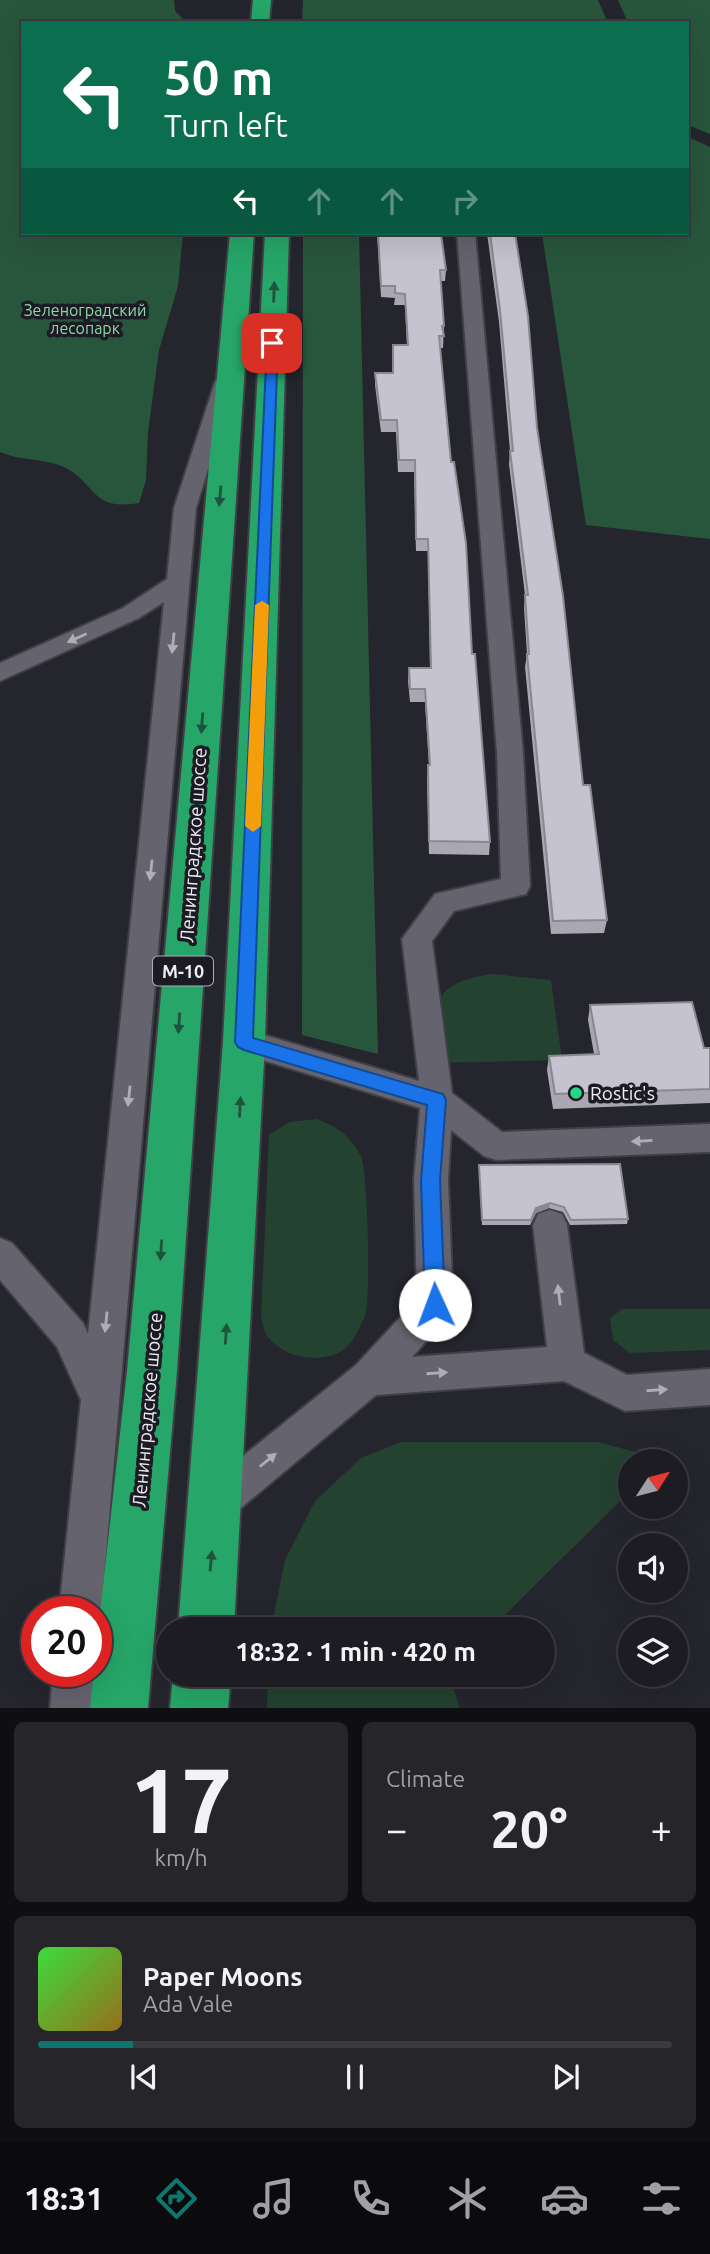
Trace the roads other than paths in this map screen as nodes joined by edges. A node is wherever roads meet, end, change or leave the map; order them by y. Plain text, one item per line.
1 (262, 0) edge
2 (260, 21) edge
3 (242, 235) edge
4 (277, 235) edge
5 (466, 235) edge
6 (231, 362) junction
7 (180, 581) junction
8 (0, 673) edge
9 (244, 1042) junction
10 (437, 1100) junction
11 (710, 1138) edge
12 (550, 1225) dead end
13 (0, 1254) edge
14 (567, 1363) junction
15 (369, 1378) junction
16 (710, 1387) edge
17 (99, 1396) junction
18 (216, 1503) junction
19 (80, 1596) edge
20 (207, 1617) edge
21 (73, 1687) edge
22 (201, 1687) edge
23 (71, 1708) edge
24 (119, 1708) edge
25 (199, 1708) edge

1 - 2 highway
3 - 6 highway, Ленинградское шоссе / М-10
9 -> 4 highway
5 - 10 lane
6 - 7 lane
6 -> 24 highway, Ленинградское шоссе / М-10
7 -> 8 lane
7 -> 17 lane
9 - 10 lane
18 -> 9 highway
11 -> 10 lane
10 - 15 lane
14 -> 12 lane
13 - 17 lane
15 -> 14 lane
14 -> 16 lane
18 -> 15 lane
17 - 19 lane
20 -> 18 highway
21 - 23 lane
22 - 25 highway

